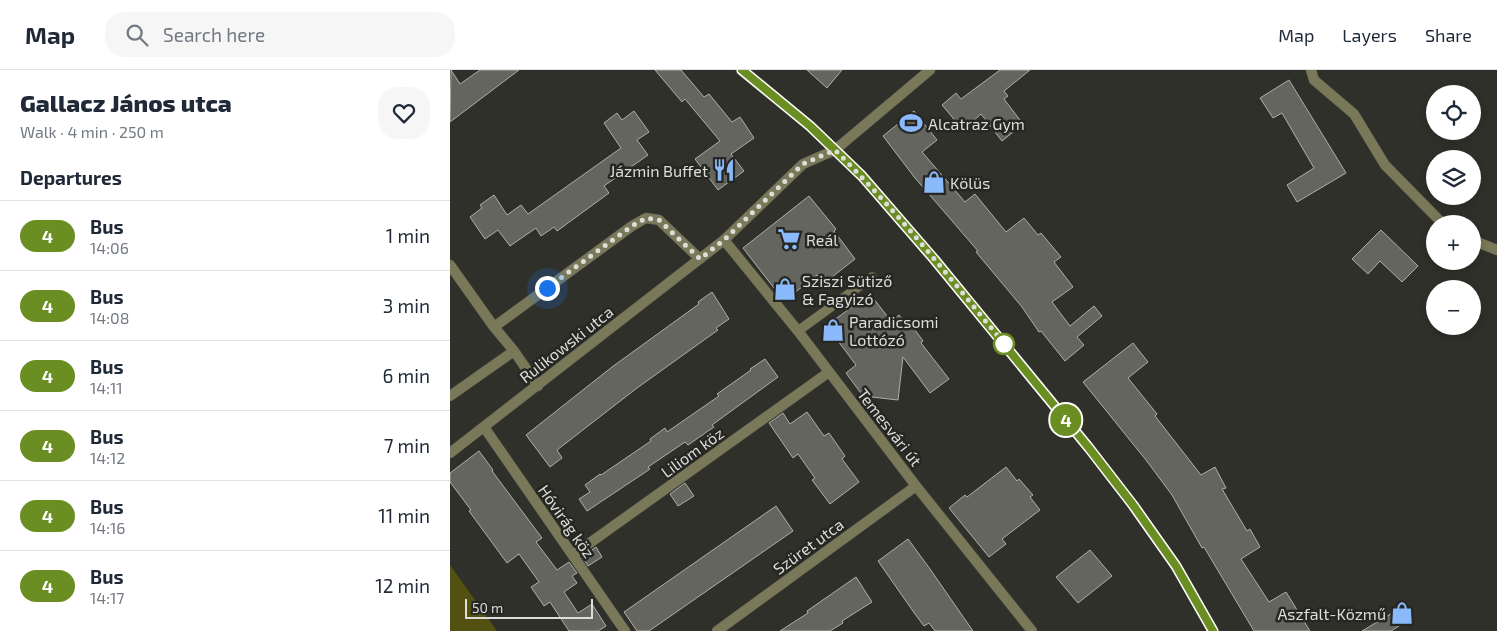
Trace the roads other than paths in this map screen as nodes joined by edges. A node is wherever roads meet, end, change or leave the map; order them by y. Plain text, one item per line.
1 (741, 70) edge
2 (930, 70) edge
3 (1311, 70) edge
4 (835, 150) junction
5 (1434, 215) edge
6 (724, 240) junction
7 (1481, 244) edge
8 (1497, 250) edge
9 (700, 259) junction
10 (450, 265) edge
11 (872, 277) dead end
12 (494, 327) junction
13 (798, 331) junction
14 (514, 351) junction
15 (829, 372) junction
16 (538, 386) junction
17 (450, 396) edge
18 (484, 427) junction
19 (450, 453) edge
20 (916, 486) junction
21 (573, 555) junction
22 (625, 631) edge
23 (717, 631) edge
24 (1032, 631) edge
25 (1213, 631) edge

1 - 4 street
2 - 4 street, Rulikowski utca
3 - 5 street
4 - 6 street, Rulikowski utca
4 - 25 street
6 - 9 street, Rulikowski utca
6 - 13 street, Temesvári út
7 - 8 street
9 - 12 street
9 - 16 street, Rulikowski utca
10 - 12 street
11 - 13 lane
12 - 14 street
13 - 15 street, Temesvári út
14 - 16 street
14 - 17 street, Rulikowski utca
15 - 20 street, Temesvári út
15 - 21 street, Liliom köz
16 - 18 street, Rulikowski utca
18 - 19 street, Rulikowski utca
18 - 21 street, Hóvirág köz
20 - 23 street, Szüret utca
20 - 24 street, Temesvári út
21 - 22 street, Hóvirág köz

